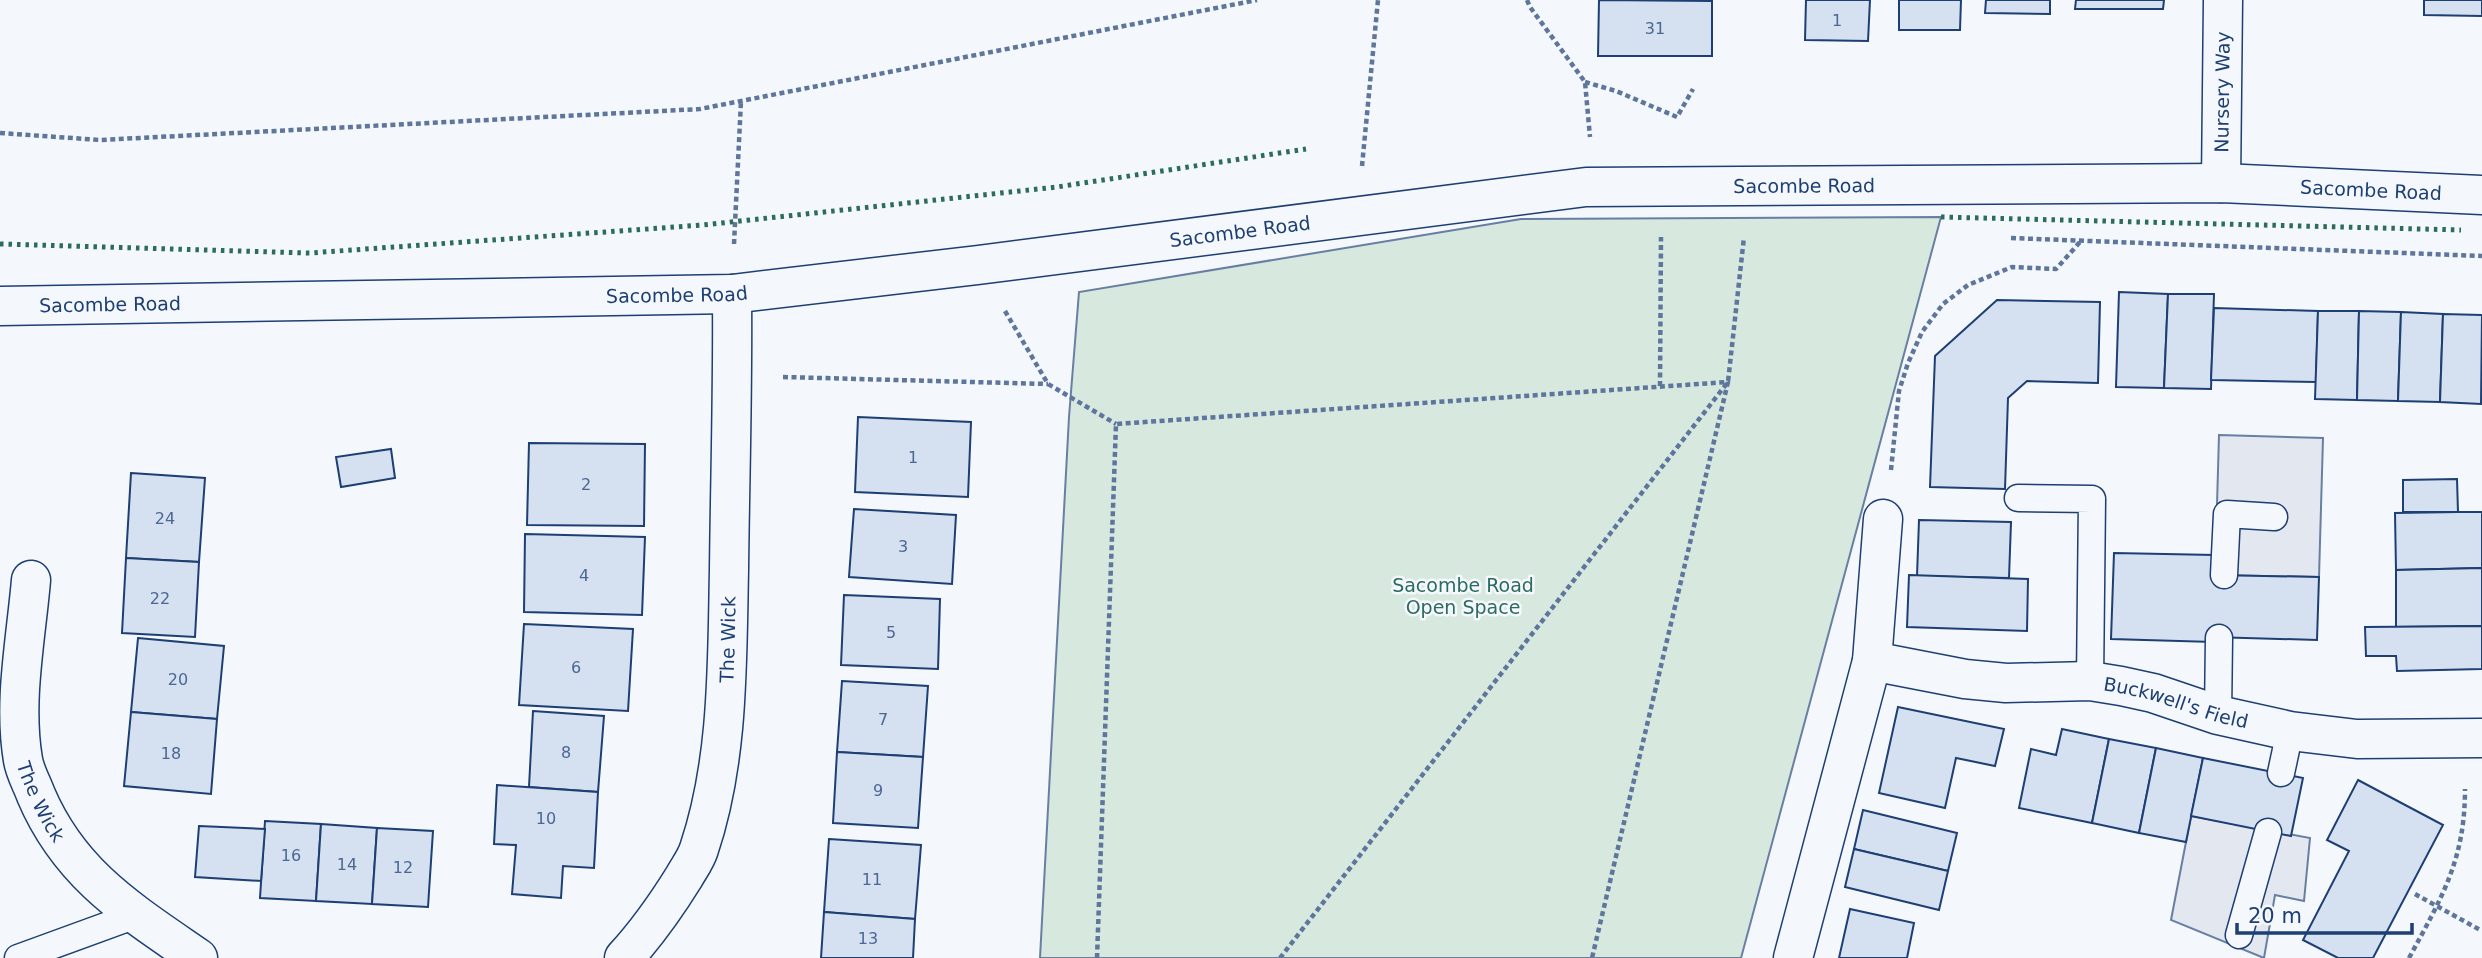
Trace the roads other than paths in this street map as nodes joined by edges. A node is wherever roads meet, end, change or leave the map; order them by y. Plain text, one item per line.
1 (2223, 0) edge
2 (2221, 183) junction
3 (2482, 195) edge
4 (732, 294) junction
5 (0, 306) edge
6 (2018, 498) dead end
7 (2274, 517) dead end
8 (1882, 519) road end
9 (2224, 575) dead end
10 (31, 580) dead end
11 (2219, 638) dead end
12 (1872, 661) junction
13 (2090, 681) junction
14 (2218, 715) junction
15 (2290, 731) junction
16 (2473, 738) edge
17 (2281, 773) dead end
18 (2268, 832) dead end
19 (136, 915) junction
20 (2239, 935) dead end
21 (18, 958) edge
22 (198, 958) edge
23 (624, 958) edge
24 (1793, 958) edge

1 - 2 street, Nursery Way
2 - 3 street, Sacombe Road
2 - 4 street, Sacombe Road
4 - 5 street, Sacombe Road
4 - 23 street, The Wick
6 - 13 lane
7 - 9 lane
8 - 12 street
10 - 19 street, The Wick
11 - 14 lane
12 - 13 street, Buckwell's Field
12 - 24 street
13 - 14 street, Buckwell's Field
14 - 15 street, Buckwell's Field
15 - 16 street, Buckwell's Field
15 - 17 lane
18 - 20 lane
19 - 21 lane
19 - 22 street, The Wick

